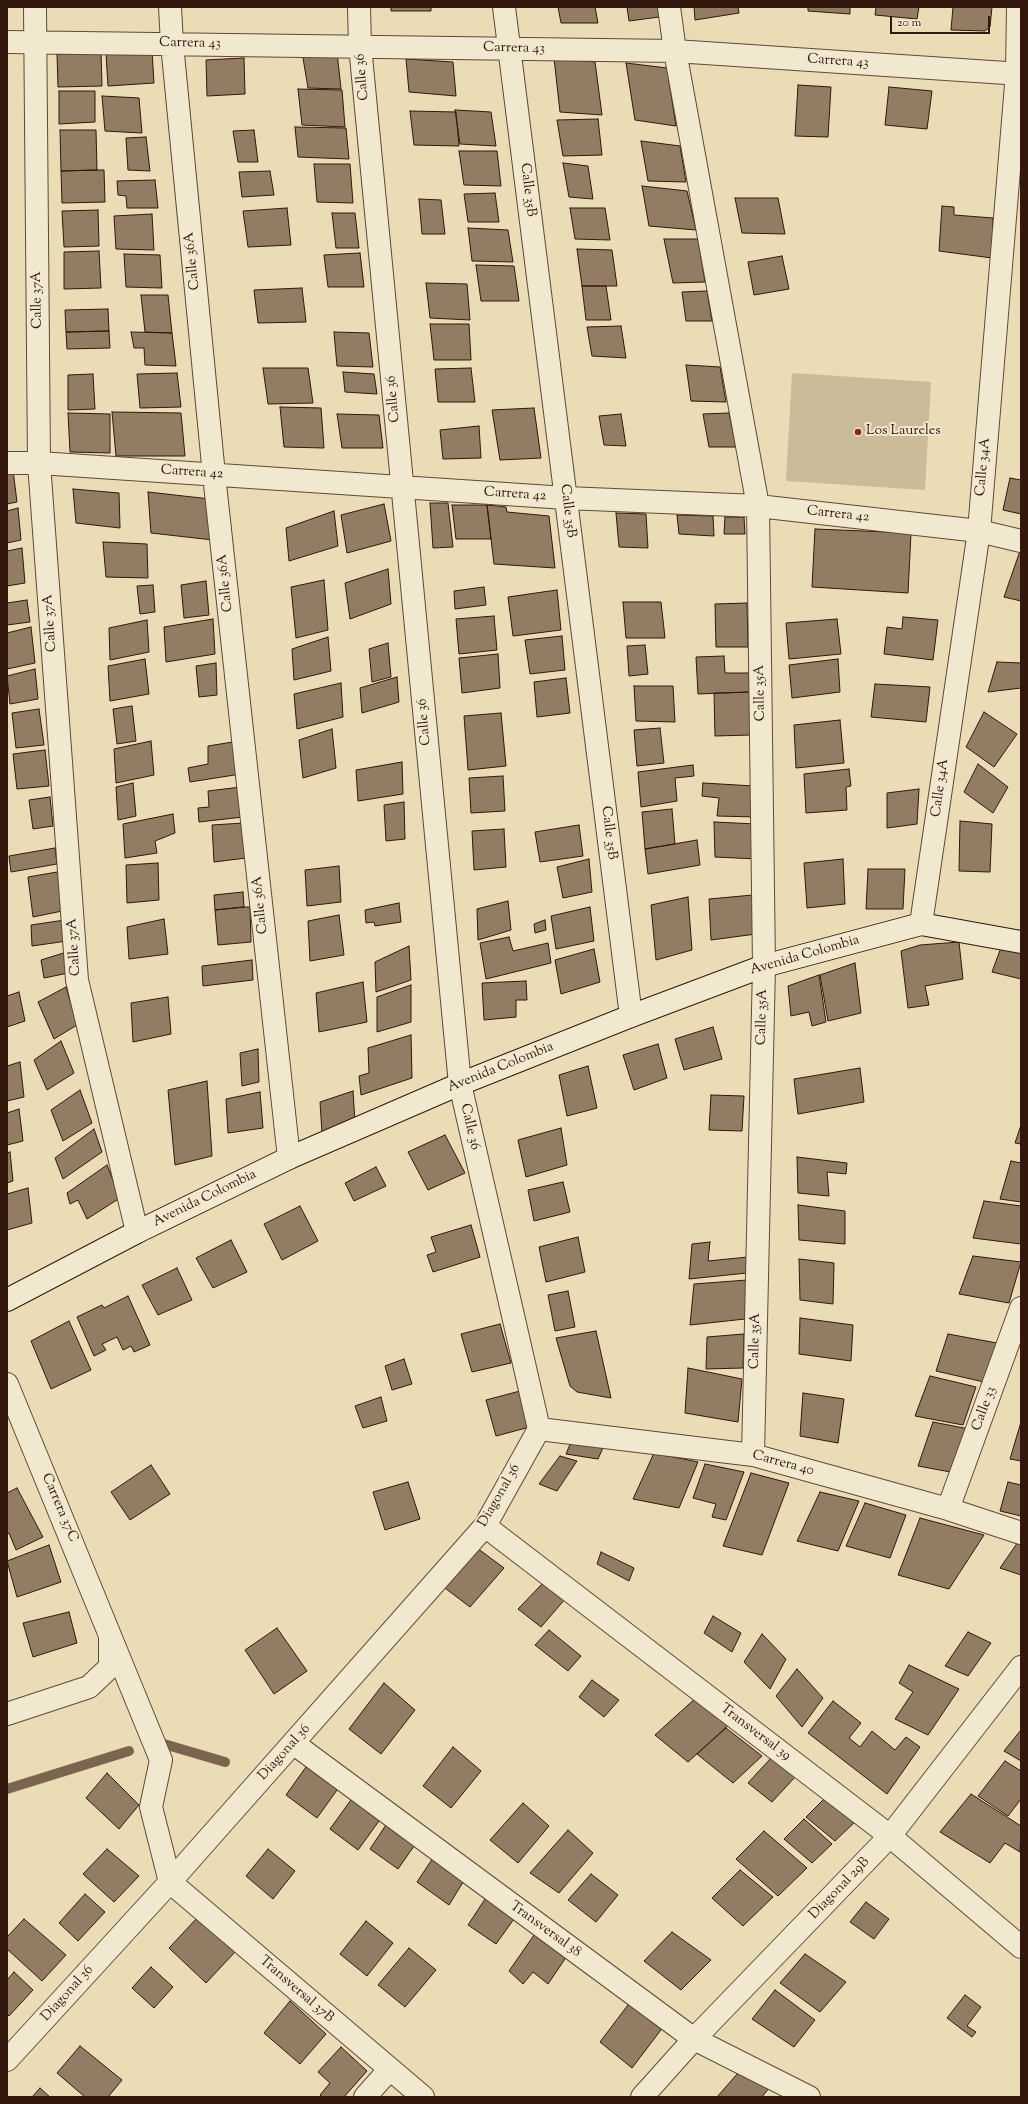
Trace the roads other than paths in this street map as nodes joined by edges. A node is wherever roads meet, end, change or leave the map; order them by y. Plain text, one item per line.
1 (35, 7) edge
2 (170, 7) edge
3 (359, 7) edge
4 (504, 7) edge
5 (669, 7) edge
6 (1018, 7) edge
7 (7, 42) edge
8 (35, 42) junction
9 (172, 44) junction
10 (360, 46) junction
11 (509, 49) junction
12 (675, 51) junction
13 (1019, 74) edge
14 (7, 463) edge
15 (40, 463) junction
16 (214, 475) junction
17 (402, 486) junction
18 (566, 498) junction
19 (758, 506) junction
20 (979, 531) junction
21 (1021, 541) edge
22 (921, 924) junction
23 (1021, 942) edge
24 (764, 966) junction
25 (631, 1016) junction
26 (460, 1084) junction
27 (289, 1158) junction
28 (137, 1232) junction
29 (7, 1300) edge
30 (1021, 1308) edge
31 (7, 1384) edge
32 (539, 1428) junction
33 (753, 1455) junction
34 (948, 1509) junction
35 (484, 1526) junction
36 (1021, 1533) edge
37 (110, 1632) junction
38 (1021, 1667) edge
39 (7, 1714) edge
40 (293, 1744) junction
41 (890, 1836) junction
42 (170, 1882) junction
43 (1021, 1947) edge
44 (694, 2039) junction
45 (7, 2060) edge
46 (389, 2070) junction
47 (365, 2097) edge
48 (423, 2097) edge
49 (642, 2097) edge
50 (809, 2097) edge

1 - 8 street, Calle 37A
2 - 9 street, Calle 36A
3 - 10 street, Calle 36
4 - 11 street, Calle 35B
5 - 12 street, Calle 35A
6 - 13 street, Calle 34A
7 - 8 street, Carrera 43
8 - 9 street, Carrera 43
8 - 15 street, Calle 37A
9 - 10 street, Carrera 43
9 - 16 street, Calle 36A
10 - 11 street, Carrera 43
10 - 17 street, Calle 36
11 - 12 street, Carrera 43
11 - 18 street, Calle 35B
12 - 13 street, Carrera 43
12 - 19 street, Calle 35A
13 - 20 street, Calle 34A
14 - 15 street, Carrera 42
15 - 16 street, Carrera 42
15 - 28 street, Calle 37A
16 - 17 street, Carrera 42
16 - 27 street, Calle 36A
17 - 18 street, Carrera 42
17 - 26 street, Calle 36
18 - 19 street, Carrera 42
18 - 25 street, Calle 35B
19 - 20 street, Carrera 42
19 - 24 street, Calle 35A
20 - 21 street, Carrera 42
20 - 22 street, Calle 34A
22 - 23 street, Avenida Colombia
22 - 24 street, Avenida Colombia
24 - 25 street, Avenida Colombia
24 - 33 street, Calle 35A
25 - 26 street, Avenida Colombia
26 - 27 street, Avenida Colombia
26 - 32 street, Calle 36
27 - 28 street, Avenida Colombia
28 - 29 street, Avenida Colombia
30 - 34 street, Calle 33
31 - 37 street, Carrera 37C
32 - 33 street, Carrera 40
32 - 35 street, Diagonal 36
33 - 34 street, Carrera 40
34 - 36 street, Carrera 40
35 - 40 street, Diagonal 36
35 - 41 street, Transversal 39
37 - 39 street
37 - 42 street, Carrera 37C
38 - 41 street, Diagonal 29B
40 - 42 street, Diagonal 36
40 - 44 street, Transversal 38
41 - 43 street, Transversal 39
41 - 44 street, Diagonal 29B
42 - 45 street, Diagonal 36
42 - 46 street, Transversal 37B
44 - 49 street, Diagonal 29B
44 - 50 street, Transversal 38
46 - 47 street
46 - 48 street, Transversal 37B

